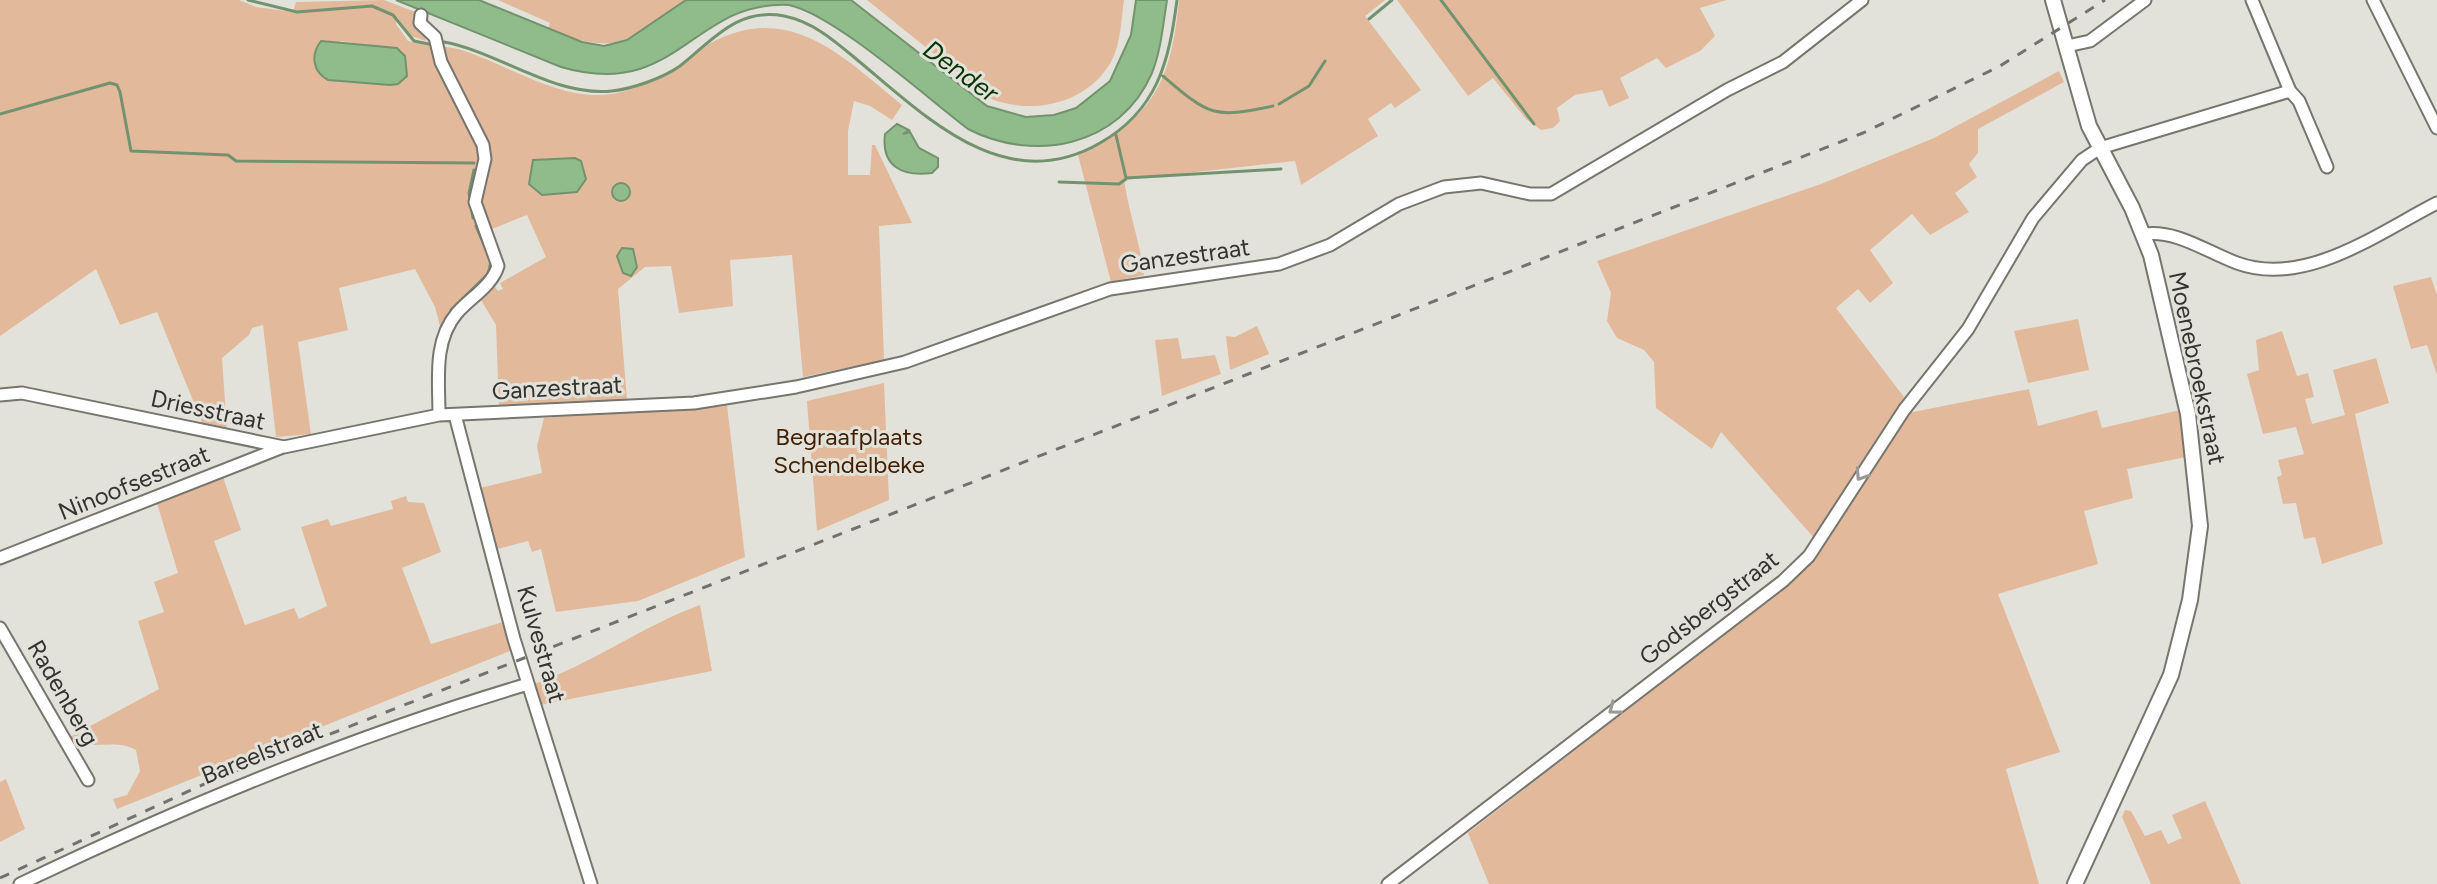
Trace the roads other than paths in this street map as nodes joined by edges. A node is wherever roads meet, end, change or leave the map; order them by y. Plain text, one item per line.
1 (1862, 0) edge
2 (2145, 0) edge
3 (2252, 0) edge
4 (2373, 0) edge
5 (2058, 2) edge
6 (421, 15) dead end
7 (2067, 46) junction
8 (2290, 91) junction
9 (2437, 128) edge
10 (2100, 148) junction
11 (2327, 167) dead end
12 (2437, 203) edge
13 (2145, 234) junction
14 (0, 395) edge
15 (439, 415) junction
16 (455, 415) junction
17 (284, 447) junction
18 (0, 558) edge
19 (0, 628) edge
20 (528, 684) junction
21 (88, 780) dead end
22 (20, 884) edge
23 (591, 884) edge
24 (1388, 884) edge
25 (2075, 884) edge

1 - 16 street, Ganzestraat
2 - 7 street
3 - 8 street
4 - 9 street
5 - 7 street, Moenebroekstraat
6 - 15 street
7 - 10 street, Moenebroekstraat
8 - 10 street
8 - 11 street
10 - 13 street, Moenebroekstraat
10 -> 24 street, Godsbergstraat
12 - 13 street
13 - 25 street, Moenebroekstraat
14 - 17 street, Driesstraat
15 - 16 street, Driesstraat
15 - 17 street, Driesstraat
16 - 20 street, Kulvestraat
17 - 18 street, Ninoofsestraat
19 - 21 street, Radenberg
20 - 22 street, Bareelstraat
20 - 23 street, Kulvestraat

